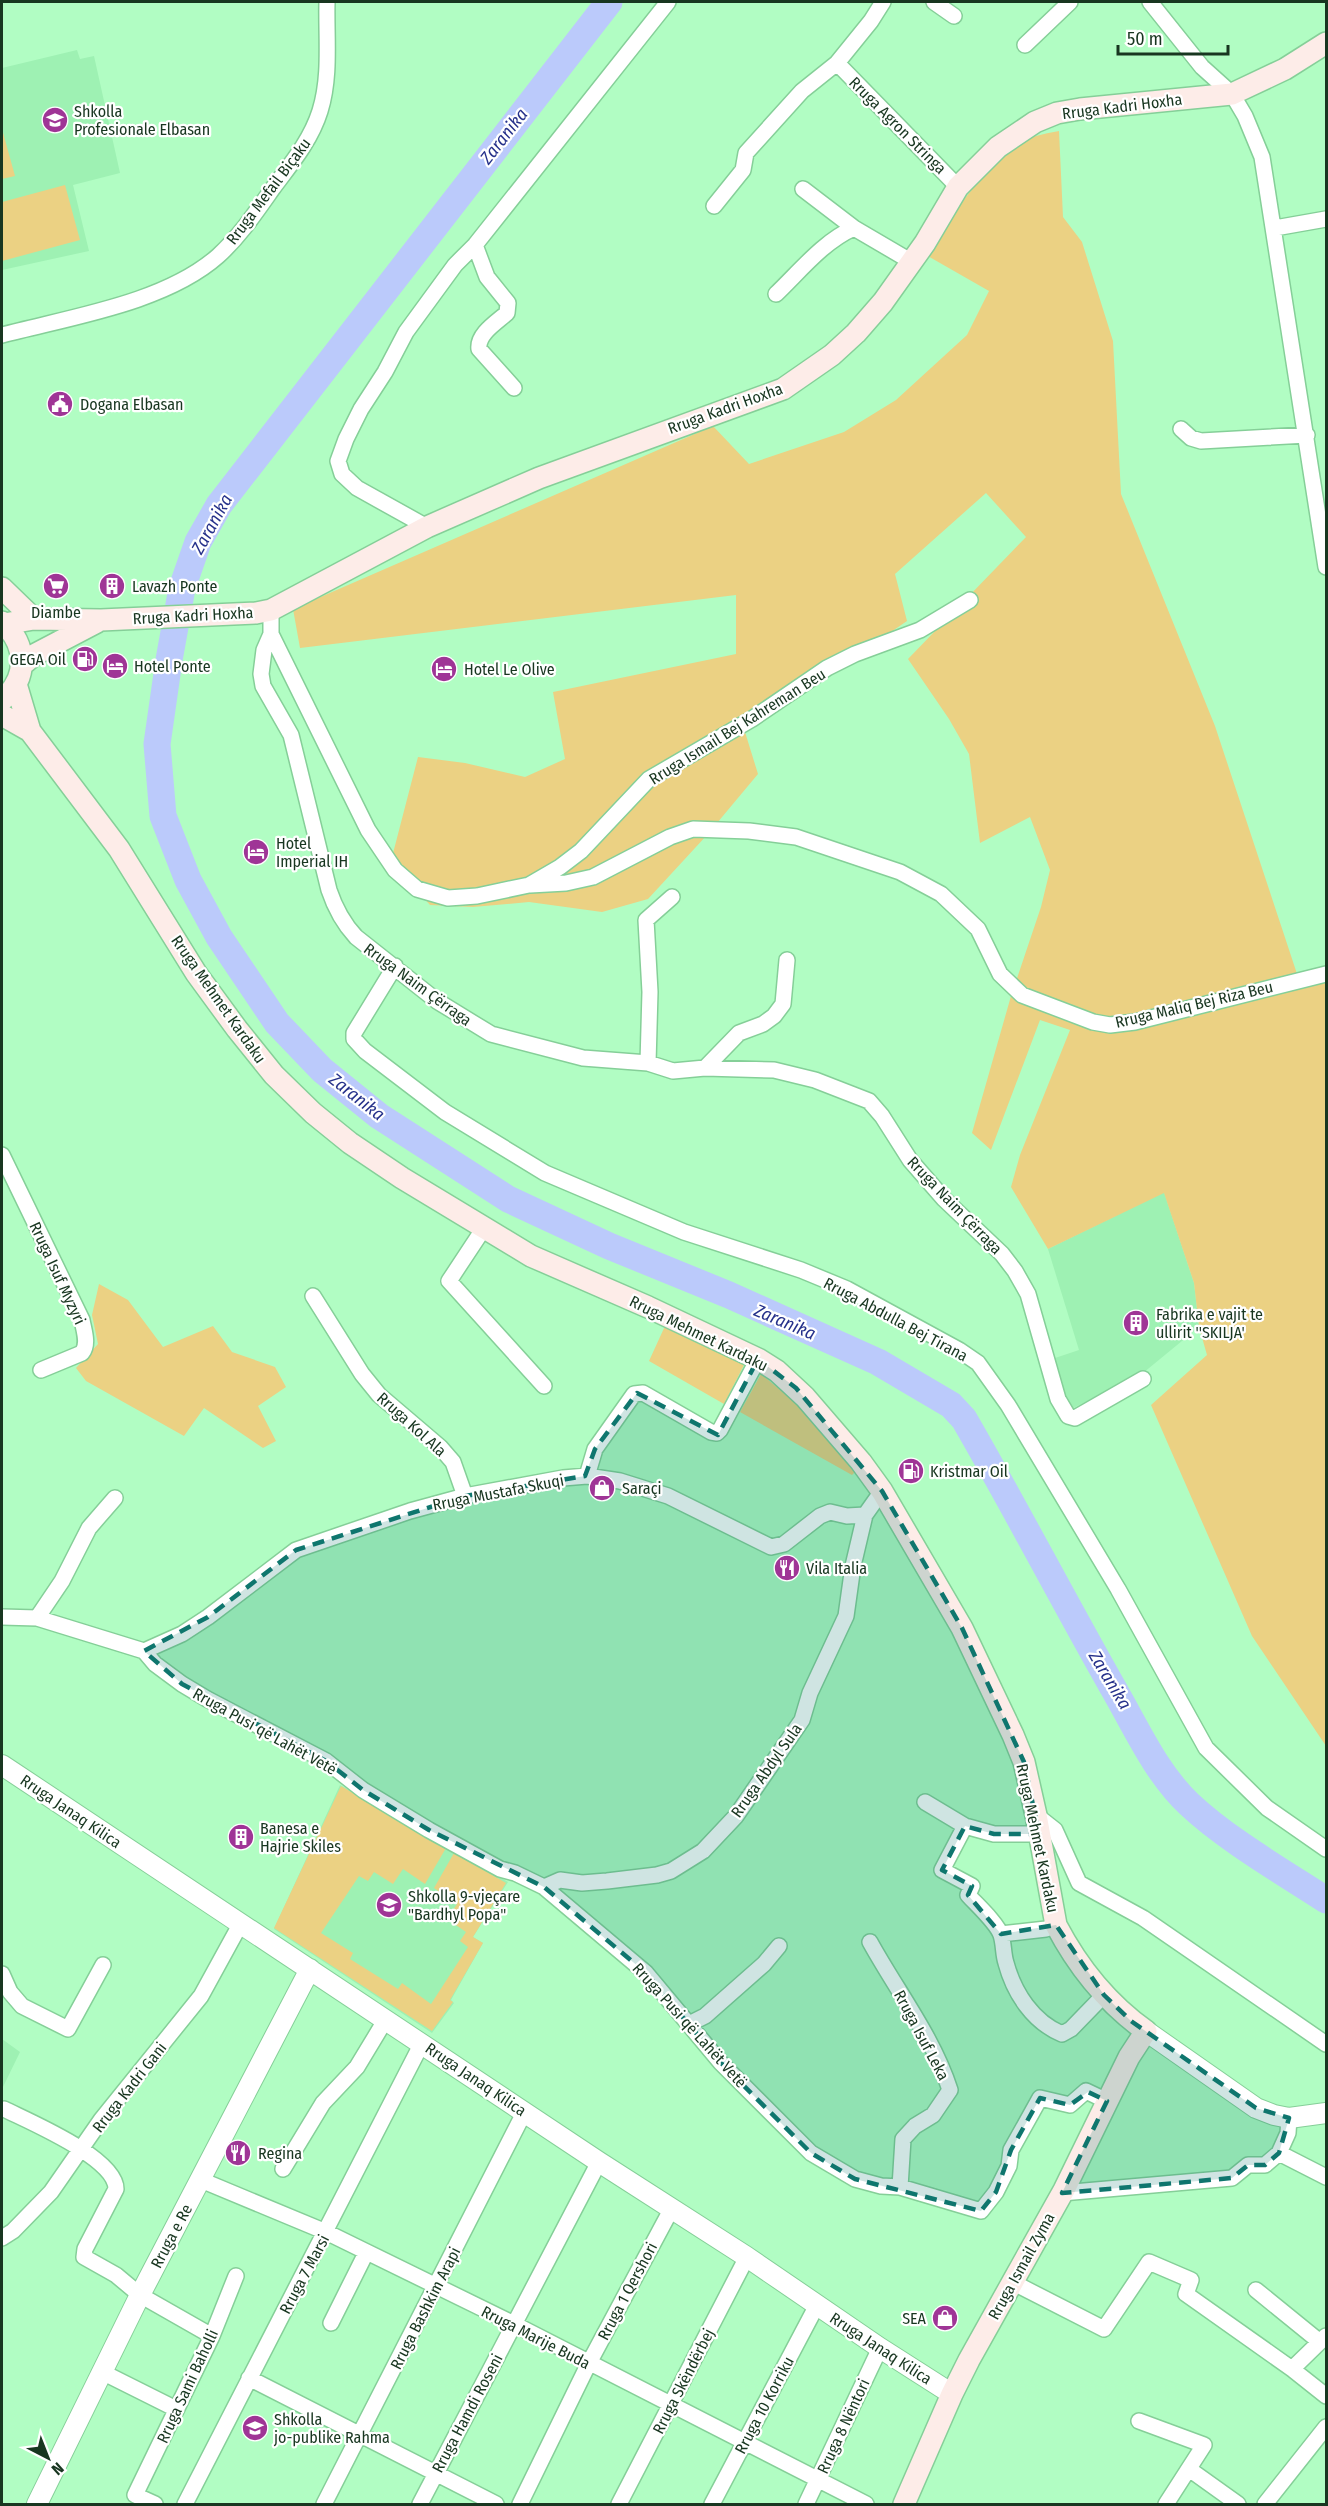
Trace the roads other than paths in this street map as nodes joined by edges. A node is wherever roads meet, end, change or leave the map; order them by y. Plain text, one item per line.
1 (327, 2) edge
2 (668, 2) edge
3 (883, 2) edge
4 (934, 2) edge
5 (1070, 2) edge
6 (1150, 2) edge
7 (954, 16) dead end
8 (1326, 43) edge
9 (1025, 45) dead end
10 (837, 63) junction
11 (1232, 94) junction
12 (958, 186) junction
13 (803, 189) dead end
14 (714, 206) dead end
15 (1326, 219) edge
16 (854, 228) junction
17 (1275, 228) junction
18 (475, 245) junction
19 (912, 262) junction
20 (776, 294) dead end
21 (2, 334) edge
22 (514, 388) dead end
23 (1181, 429) dead end
24 (1307, 435) junction
25 (427, 527) junction
26 (1326, 567) edge
27 (2, 588) edge
28 (2, 593) edge
29 (970, 600) dead end
30 (264, 611) junction
31 (34, 619) junction
32 (100, 620) junction
33 (3, 623) edge
34 (271, 634) junction
35 (19, 675) junction
36 (2, 700) edge
37 (2, 715) edge
38 (30, 731) junction
39 (528, 885) junction
40 (672, 897) dead end
41 (787, 960) dead end
42 (395, 966) junction
43 (1326, 974) edge
44 (648, 1063) junction
45 (705, 1068) junction
46 (4, 1165) edge
47 (484, 1228) junction
48 (313, 1296) dead end
49 (758, 1359) junction
50 (41, 1370) dead end
51 (1143, 1379) dead end
52 (544, 1386) dead end
53 (587, 1476) junction
54 (882, 1491) junction
55 (465, 1496) junction
56 (115, 1498) dead end
57 (865, 1515) junction
58 (2, 1617) edge
59 (37, 1618) junction
60 (144, 1651) junction
61 (2, 1764) edge
62 (925, 1802) dead end
63 (1037, 1825) junction
64 (965, 1827) junction
65 (1326, 1849) edge
66 (544, 1887) junction
67 (241, 1923) junction
68 (1056, 1925) junction
69 (1000, 1934) junction
70 (870, 1942) dead end
71 (779, 1946) dead end
72 (103, 1965) dead end
73 (310, 1969) junction
74 (2, 1974) edge
75 (1104, 1995) junction
76 (386, 2019) junction
77 (689, 2024) junction
78 (1146, 2031) junction
79 (422, 2043) junction
80 (1326, 2044) edge
81 (1107, 2101) junction
82 (4, 2109) dead end
83 (1325, 2110) edge
84 (525, 2111) junction
85 (1290, 2118) junction
86 (82, 2149) junction
87 (1279, 2153) junction
88 (599, 2163) junction
89 (283, 2169) dead end
90 (1326, 2178) edge
91 (201, 2180) junction
92 (900, 2187) junction
93 (1062, 2193) junction
94 (672, 2208) junction
95 (326, 2232) junction
96 (2, 2238) edge
97 (366, 2253) junction
98 (747, 2257) junction
99 (236, 2276) dead end
100 (1012, 2282) junction
101 (436, 2288) junction
102 (1256, 2290) dead end
103 (140, 2295) junction
104 (817, 2305) junction
105 (332, 2323) dead end
106 (514, 2325) junction
107 (212, 2336) junction
108 (1323, 2339) edge
109 (880, 2348) junction
110 (589, 2363) junction
111 (1292, 2368) junction
112 (102, 2372) junction
113 (249, 2378) junction
114 (952, 2394) junction
115 (1326, 2397) edge
116 (671, 2405) junction
117 (176, 2409) junction
118 (1139, 2421) dead end
119 (1326, 2427) edge
120 (359, 2435) junction
121 (744, 2441) junction
122 (1189, 2469) junction
123 (435, 2474) junction
124 (819, 2479) junction
125 (37, 2505) edge
126 (155, 2505) edge
127 (185, 2505) edge
128 (324, 2505) edge
129 (420, 2505) edge
130 (496, 2505) edge
131 (520, 2505) edge
132 (619, 2505) edge
133 (712, 2505) edge
134 (806, 2505) edge
135 (866, 2505) edge
136 (904, 2505) edge
137 (1166, 2505) edge
138 (1238, 2505) edge
139 (1265, 2505) edge

1 - 21 street, Rruga Mefail Biçaku
2 - 18 street
3 - 10 street
4 - 7 street
5 - 9 street
6 - 11 street
8 - 11 main road, Rruga Kadri Hoxha
10 - 12 street, Rruga Agron Stringa
10 - 14 street
11 - 12 main road, Rruga Kadri Hoxha
11 - 17 street
12 - 19 main road, Rruga Kadri Hoxha
13 - 16 street
15 - 17 street
16 - 19 street
16 - 20 street
17 - 24 street
18 - 22 street
18 - 25 street
19 - 25 main road, Rruga Kadri Hoxha
23 - 24 street
24 - 26 street
25 - 30 main road, Rruga Kadri Hoxha
27 - 31 main road
28 - 33 main road
29 - 39 street, Rruga Ismail Bej Kahreman Beu
30 - 32 main road, Rruga Kadri Hoxha
30 - 34 street, Rruga Ismail Bej Kahreman Beu
31 - 32 main road, Rruga Kadri Hoxha
31 - 33 main road, Rruga Kadri Hoxha
32 - 35 main road, Rruga Kadri Hoxha
33 - 35 main road, Rruga Mehmet Kardaku
34 - 39 street, Rruga Ismail Bej Kahreman Beu
34 - 42 street, Rruga Naim Çërraga
35 - 36 main road, Rruga Kadri Hoxha
35 - 38 main road, Rruga Mehmet Kardaku
37 - 38 main road, Rruga Mehmet Kardaku
38 - 47 main road, Rruga Mehmet Kardaku
39 - 43 street, Rruga Maliq Bej Riza Beu
40 - 44 street
41 - 45 street
42 - 44 street, Rruga Naim Çërraga
42 - 65 street, Rruga Abdulla Bej Tirana
44 - 45 street, Rruga Naim Çërraga
45 - 51 street, Rruga Naim Çërraga
46 - 50 street, Rruga Isuf Myzyri
47 - 49 main road, Rruga Mehmet Kardaku
47 - 52 street
48 - 55 street, Rruga Kol Ala
49 - 53 street
49 - 54 main road, Rruga Mehmet Kardaku
53 - 55 street, Rruga Mustafa Skuqi
53 - 57 street, Rruga Mustafa Skuqi
54 - 57 street, Rruga Abdyl Sula
54 - 63 main road, Rruga Mehmet Kardaku
55 - 60 street, Rruga Mustafa Skuqi
56 - 59 street
57 - 66 street, Rruga Abdyl Sula
58 - 59 street, Rruga Pusi që Lahët Vetë
59 - 60 street, Rruga Pusi që Lahët Vetë
60 - 66 street, Rruga Pusi që Lahët Vetë
61 - 67 street, Rruga Janaq Kilica
62 - 64 street
63 - 64 street
63 - 68 main road, Rruga Mehmet Kardaku
63 - 80 street
64 - 69 street
66 - 77 street, Rruga Pusi që Lahët Vetë
67 - 73 street, Rruga Janaq Kilica
67 - 86 street, Rruga Kadri Gani
68 - 69 street
68 - 75 main road, Rruga Mehmet Kardaku
69 - 75 street
70 - 92 street, Rruga Isuf Leka
71 - 77 street
72 - 74 street
73 - 76 street, Rruga Janaq Kilica
73 - 91 street, Rruga e Re
75 - 78 main road, Rruga Mehmet Kardaku
76 - 79 street, Rruga Janaq Kilica
76 - 89 street
77 - 92 street, Rruga Pusi që Lahët Vetë
78 - 81 main road, Rruga Ismail Zyma
78 - 85 street, Rruga Mehmet Kardaku
79 - 84 street, Rruga Janaq Kilica
79 - 95 street, Rruga 7 Marsi
81 - 92 street, Rruga Pusi që Lahët Vetë
81 - 93 main road, Rruga Ismail Zyma
82 - 86 street
83 - 85 street, Rruga Mehmet Kardaku
84 - 88 street, Rruga Janaq Kilica
84 - 101 street, Rruga Bashkim Arapi
85 - 87 street
86 - 96 street, Rruga Kadri Gani
86 - 103 street
87 - 90 street
87 - 93 street
88 - 94 street, Rruga Janaq Kilica
88 - 106 street, Rruga Hamdi Roseni
91 - 95 street, Rruga Marije Buda
91 - 103 street, Rruga e Re
93 - 100 main road, Rruga Ismail Zyma
94 - 98 street, Rruga Janaq Kilica
94 - 110 street, Rruga 1 Qershori
95 - 97 street, Rruga Marije Buda
95 - 113 street, Rruga 7 Marsi
97 - 101 street, Rruga Marije Buda
97 - 105 street
98 - 104 street, Rruga Janaq Kilica
98 - 116 street, Rruga Skëndërbej
99 - 107 street, Rruga Sami Baholli
100 - 111 street
100 - 114 main road, Rruga Ismail Zyma
101 - 106 street, Rruga Marije Buda
101 - 120 street, Rruga Bashkim Arapi
102 - 108 street
103 - 107 street
103 - 112 street, Rruga e Re
104 - 109 street, Rruga Janaq Kilica
104 - 121 street, Rruga 10 Korriku
106 - 110 street, Rruga Marije Buda
106 - 123 street, Rruga Hamdi Roseni
107 - 117 street, Rruga Sami Baholli
108 - 111 street
109 - 114 street, Rruga Janaq Kilica
109 - 124 street, Rruga 8 Nëntori
110 - 116 street, Rruga Marije Buda
110 - 131 street, Rruga 1 Qershori
111 - 115 street
112 - 117 street
112 - 125 street, Rruga e Re
113 - 120 street
113 - 127 street, Rruga 7 Marsi
114 - 136 main road, Rruga Ismail Zyma
116 - 121 street, Rruga Marije Buda
116 - 132 street, Rruga Skëndërbej
117 - 126 street, Rruga Sami Baholli
118 - 122 street
119 - 139 street
120 - 123 street
120 - 128 street, Rruga Bashkim Arapi
121 - 124 street, Rruga Marije Buda
121 - 133 street, Rruga 10 Korriku
122 - 137 street
122 - 138 street
123 - 129 street, Rruga Hamdi Roseni
123 - 130 street
124 - 134 street, Rruga 8 Nëntori
124 - 135 street, Rruga Marije Buda

